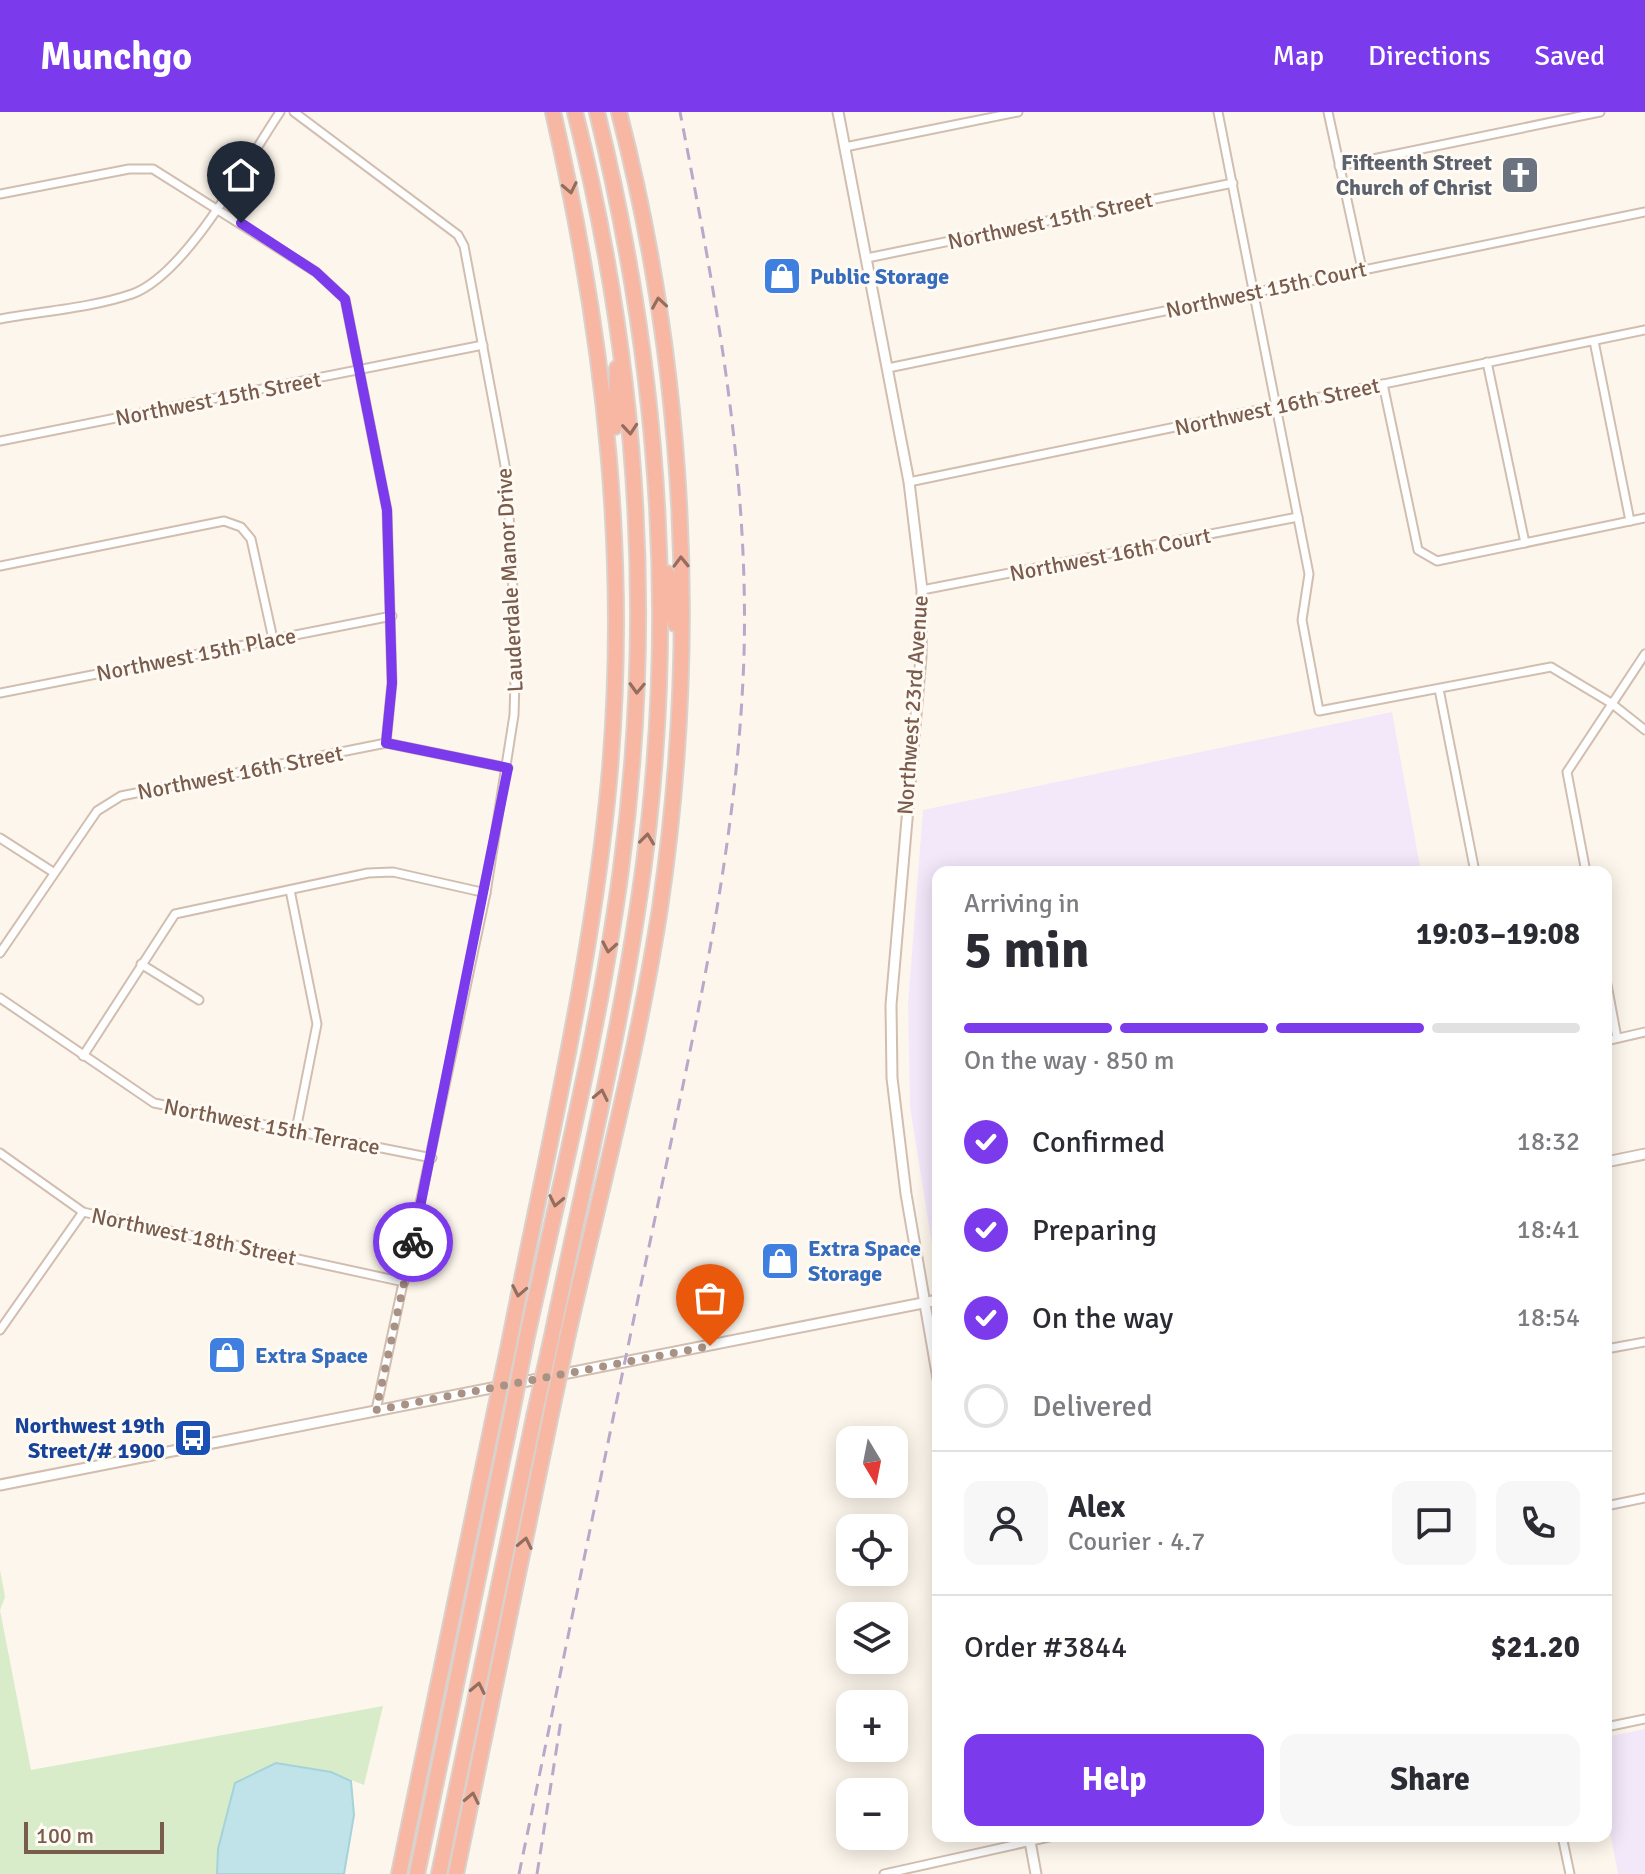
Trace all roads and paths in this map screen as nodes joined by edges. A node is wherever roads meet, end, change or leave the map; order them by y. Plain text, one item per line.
1 (280, 112) edge
2 (294, 112) edge
3 (553, 112) edge
4 (575, 112) edge
5 (597, 112) edge
6 (619, 112) edge
7 (838, 112) edge
8 (1018, 112) edge
9 (1218, 112) edge
10 (1328, 112) edge
11 (1600, 112) edge
12 (845, 147) junction
13 (1339, 166) junction
14 (1233, 183) junction
15 (0, 194) edge
16 (216, 207) junction
17 (1645, 212) edge
18 (867, 258) junction
19 (1362, 269) junction
20 (1255, 292) junction
21 (0, 319) edge
22 (618, 323) junction
23 (1645, 330) edge
24 (1594, 341) junction
25 (483, 345) junction
26 (1487, 362) junction
27 (888, 368) junction
28 (360, 370) junction
29 (1383, 384) junction
30 (1278, 406) junction
31 (0, 441) edge
32 (909, 482) junction
33 (613, 496) junction
34 (658, 512) junction
35 (1298, 517) junction
36 (1645, 518) edge
37 (1630, 521) junction
38 (1525, 543) junction
39 (0, 566) edge
40 (922, 590) junction
41 (392, 616) junction
42 (273, 639) junction
43 (1645, 654) edge
44 (682, 668) junction
45 (1439, 689) junction
46 (0, 693) edge
47 (1611, 703) junction
48 (1645, 730) edge
49 (386, 743) junction
50 (508, 768) junction
51 (0, 838) edge
52 (1474, 866) edge
53 (1585, 866) edge
54 (53, 872) junction
55 (290, 890) junction
56 (486, 893) junction
57 (0, 953) edge
58 (141, 964) junction
59 (0, 998) edge
60 (199, 1000) dead end
61 (1612, 1011) edge
62 (1645, 1032) edge
63 (1617, 1038) junction
64 (1612, 1039) edge
65 (83, 1056) junction
66 (296, 1130) junction
67 (0, 1153) edge
68 (1645, 1154) edge
69 (432, 1158) junction
70 (1612, 1161) edge
71 (83, 1212) junction
72 (404, 1282) junction
73 (932, 1301) edge
74 (925, 1303) junction
75 (1, 1327) edge
76 (1645, 1342) edge
77 (932, 1344) edge
78 (1612, 1348) edge
79 (376, 1410) junction
80 (0, 1485) edge
81 (1645, 1498) edge
82 (1612, 1505) edge
83 (1645, 1719) edge
84 (1612, 1726) edge
85 (1014, 1842) edge
86 (1031, 1842) edge
87 (1563, 1842) edge
88 (399, 1874) edge
89 (417, 1874) edge
90 (439, 1874) edge
91 (456, 1874) edge
92 (884, 1874) edge
93 (1036, 1874) edge
94 (1570, 1874) edge

1 - 16 street
2 - 25 street, Lauderdale Manor Drive
3 -> 33 highway
4 - 22 highway
5 - 34 highway
44 -> 6 highway
7 - 12 street, Northwest 23rd Avenue
8 - 12 street
9 - 14 street
10 - 13 street
11 - 13 street
12 - 18 street, Northwest 23rd Avenue
13 - 19 street
14 - 18 street, Northwest 15th Street
14 - 20 street
15 - 16 street
16 - 21 street
16 - 28 street
17 - 19 street, Northwest 15th Court
18 - 27 street, Northwest 23rd Avenue
19 - 20 street, Northwest 15th Court
20 - 27 street, Northwest 15th Court
20 - 30 street
22 - 33 highway
22 -> 89 highway, bridge
23 - 24 street, Northwest 16th Street
24 - 26 street, Northwest 16th Street
24 - 37 street
25 - 28 street, Northwest 15th Street
25 - 50 street, Lauderdale Manor Drive
26 - 29 street, Northwest 16th Street
26 - 38 street
27 - 32 street, Northwest 23rd Avenue
28 - 31 street, Northwest 15th Street
28 - 41 street
29 - 30 street, Northwest 16th Street
29 - 38 street
30 - 32 street, Northwest 16th Street
30 - 35 street
32 - 40 street, Northwest 23rd Avenue
33 -> 88 highway, bridge
34 - 44 highway
90 -> 34 highway, bridge
35 - 40 street, Northwest 16th Court
35 - 45 street
36 - 37 street
37 - 38 street
39 - 42 street
40 - 74 street, Northwest 23rd Avenue
41 - 42 street, Northwest 15th Place
41 - 49 street
42 - 46 street, Northwest 15th Place
43 - 47 street
91 -> 44 highway, bridge
45 - 47 street
45 - 52 street
47 - 48 street
47 - 53 street
49 - 50 street, Northwest 16th Street
49 - 54 street, Northwest 16th Street
50 - 56 street, Lauderdale Manor Drive
51 - 54 street
54 - 57 street, Northwest 16th Street
55 - 56 street
55 - 58 street
55 - 66 street
56 - 69 street, Lauderdale Manor Drive
58 - 60 street
58 - 65 street
59 - 65 street, Northwest 15th Terrace
61 - 63 street
62 - 63 street
63 - 64 street
65 - 66 street, Northwest 15th Terrace
66 - 69 street, Northwest 15th Terrace
67 - 71 street, Northwest 18th Street
68 - 70 street
69 - 72 street, Lauderdale Manor Drive
71 - 72 street, Northwest 18th Street
71 - 75 street
72 - 79 street, Lauderdale Manor Drive
73 - 74 street
74 - 77 street, Northwest 23rd Avenue
74 - 79 street
76 - 78 street
79 - 80 street
81 - 82 street
83 - 84 street
85 - 92 street
86 - 93 street
87 - 94 street

